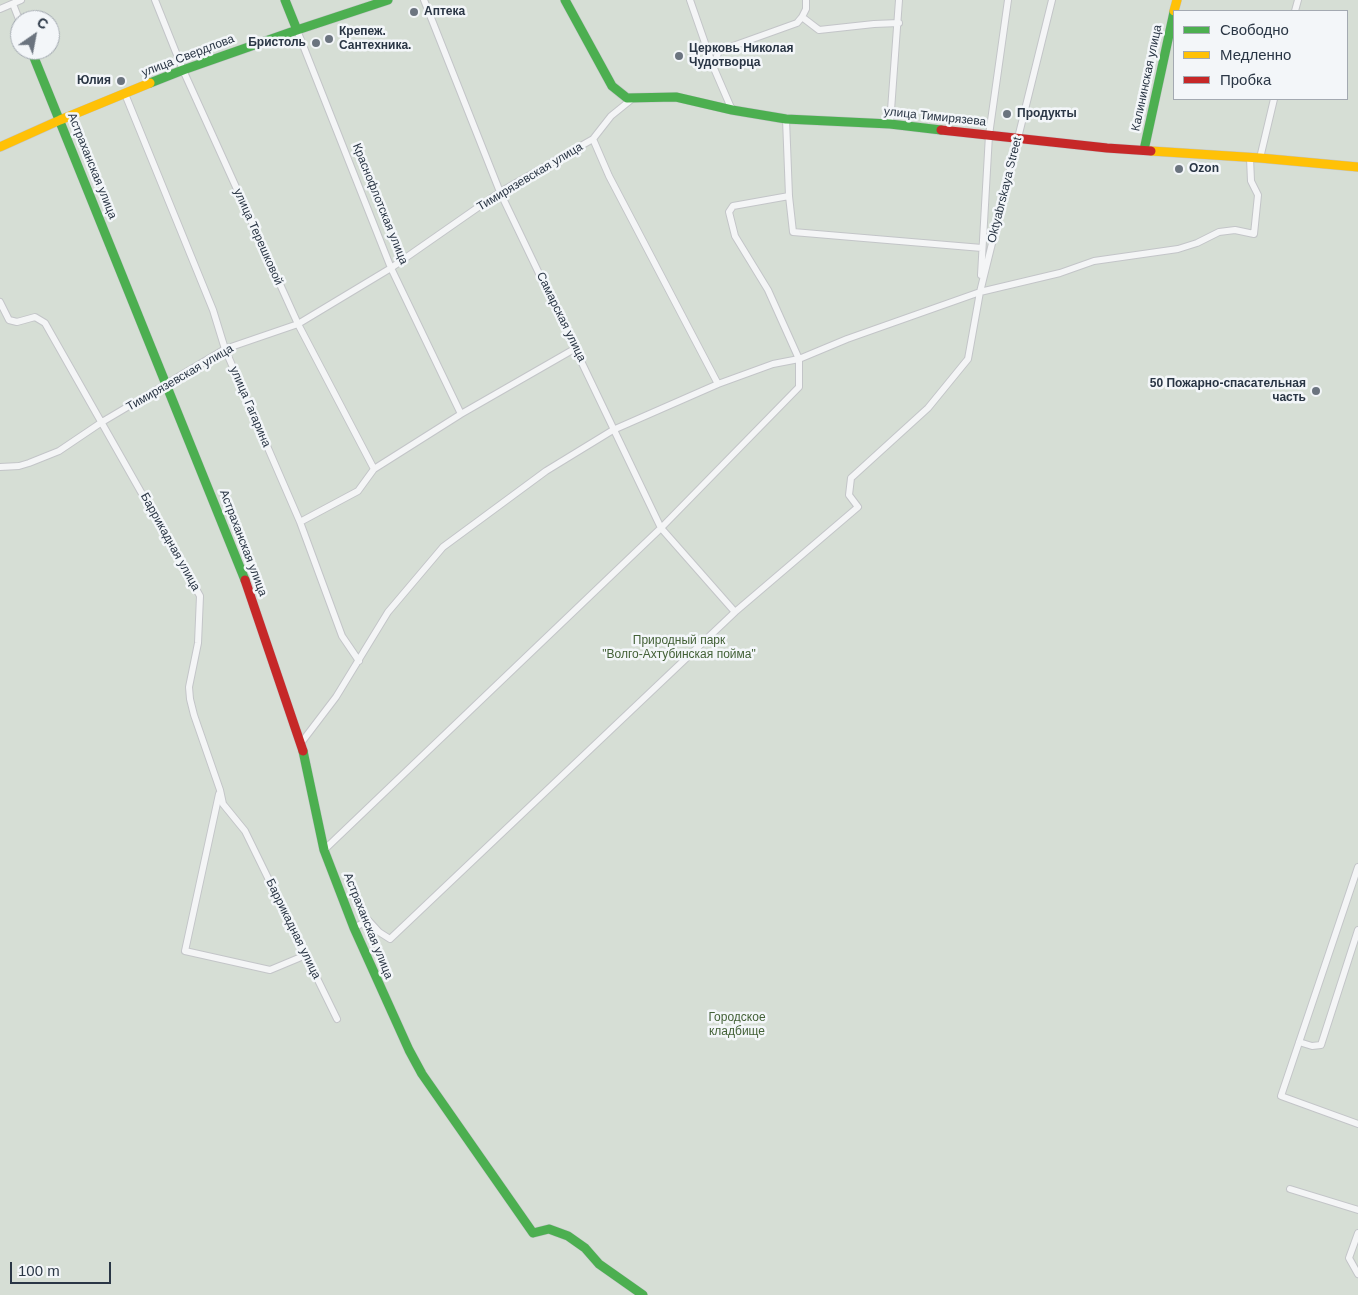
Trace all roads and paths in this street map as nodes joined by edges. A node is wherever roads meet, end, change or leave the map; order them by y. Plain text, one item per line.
1 (21, 0) edge
2 (155, 0) edge
3 (285, 0) edge
4 (388, 0) edge
5 (424, 0) edge
6 (565, 0) edge
7 (690, 0) edge
8 (806, 0) edge
9 (899, 0) edge
10 (1008, 0) edge
11 (1052, 0) edge
12 (13, 4) junction
13 (0, 9) edge
14 (15, 10) edge
15 (802, 17) junction
16 (1173, 17) edge
17 (899, 23) junction
18 (296, 30) junction
19 (35, 60) edge
20 (713, 66) junction
21 (183, 70) junction
22 (125, 94) junction
23 (632, 100) junction
24 (1274, 100) edge
25 (732, 110) junction
26 (786, 119) junction
27 (60, 120) junction
28 (890, 124) junction
29 (989, 134) junction
30 (1018, 138) junction
31 (593, 139) junction
32 (0, 147) edge
33 (1144, 150) junction
34 (1255, 158) junction
35 (1358, 167) edge
36 (500, 192) junction
37 (789, 196) junction
38 (982, 248) junction
39 (391, 268) junction
40 (980, 292) junction
41 (0, 302) edge
42 (298, 324) junction
43 (576, 348) junction
44 (225, 349) junction
45 (799, 360) junction
46 (718, 384) junction
47 (166, 385) junction
48 (461, 414) junction
49 (102, 422) junction
50 (613, 430) junction
51 (0, 467) edge
52 (374, 469) junction
53 (300, 522) junction
54 (661, 528) junction
55 (735, 612) junction
56 (359, 662) junction
57 (301, 743) junction
58 (220, 790) junction
59 (324, 850) junction
60 (1358, 867) edge
61 (354, 928) junction
62 (1358, 930) edge
63 (306, 955) junction
64 (337, 1019) dead end
65 (1299, 1042) junction
66 (1358, 1124) edge
67 (1290, 1189) dead end
68 (1358, 1210) edge
69 (1358, 1233) edge
70 (1358, 1274) edge
71 (642, 1295) edge

1 - 12 street
2 - 21 street, улица Терешковой
3 - 18 street, Краснофлотская улица
4 - 18 street, улица Свердлова
5 - 36 street, Самарская улица
6 - 23 street
7 - 20 street
8 - 15 street
9 - 17 street
10 - 29 street
11 - 30 street, Oktyabrskaya Street
12 - 13 street
12 - 14 street
15 - 17 street
15 - 20 street
16 - 33 street, Калининская улица
17 - 28 street
18 - 21 street, улица Свердлова
18 - 39 street, Краснофлотская улица
19 - 27 street, Астраханская улица
20 - 25 street
21 - 22 street, улица Свердлова
21 - 42 street, улица Терешковой
22 - 27 street, улица Свердлова
22 - 44 street, улица Гагарина
23 - 25 street, улица Тимирязева
23 - 31 street, Тимирязевская улица
24 - 34 street
25 - 26 street, улица Тимирязева
26 - 28 street, улица Тимирязева
26 - 37 street
27 - 32 street, улица Свердлова
27 - 47 street, Астраханская улица
28 - 29 street, улица Тимирязева
29 - 30 street, улица Тимирязева
29 - 38 street
30 - 33 street, улица Тимирязева
30 - 40 street, Oktyabrskaya Street
31 - 36 street, Тимирязевская улица
31 - 46 street
33 - 34 street, улица Тимирязева
34 - 35 street, улица Тимирязева
34 - 40 street
36 - 39 street, Тимирязевская улица
36 - 43 street, Самарская улица
37 - 38 street
37 - 45 street
38 - 40 street
39 - 42 street, Тимирязевская улица
39 - 48 street, Краснофлотская улица
40 - 45 street
40 - 55 street
41 - 49 street, Баррикадная улица
42 - 44 street, Тимирязевская улица
42 - 52 street, улица Терешковой
43 - 48 street
43 - 50 street, Самарская улица
44 - 47 street, Тимирязевская улица
44 - 53 street, улица Гагарина
45 - 46 street
45 - 54 street
46 - 50 street
47 - 49 street, Тимирязевская улица
47 - 57 street, Астраханская улица
48 - 52 street
49 - 51 street, Тимирязевская улица
49 - 58 street, Баррикадная улица
50 - 54 street, Самарская улица
50 - 56 street
52 - 53 street
53 - 56 street, улица Гагарина
54 - 55 street, Самарская улица
54 - 59 street
55 - 61 street
56 - 57 street
57 - 59 street, Астраханская улица
58 - 63 street, Баррикадная улица
58 - 63 street
59 - 61 street, Астраханская улица
60 - 65 street
61 - 71 street, Астраханская улица
62 - 65 street
63 - 64 street, Баррикадная улица
65 - 66 street
67 - 68 street
69 - 70 street

